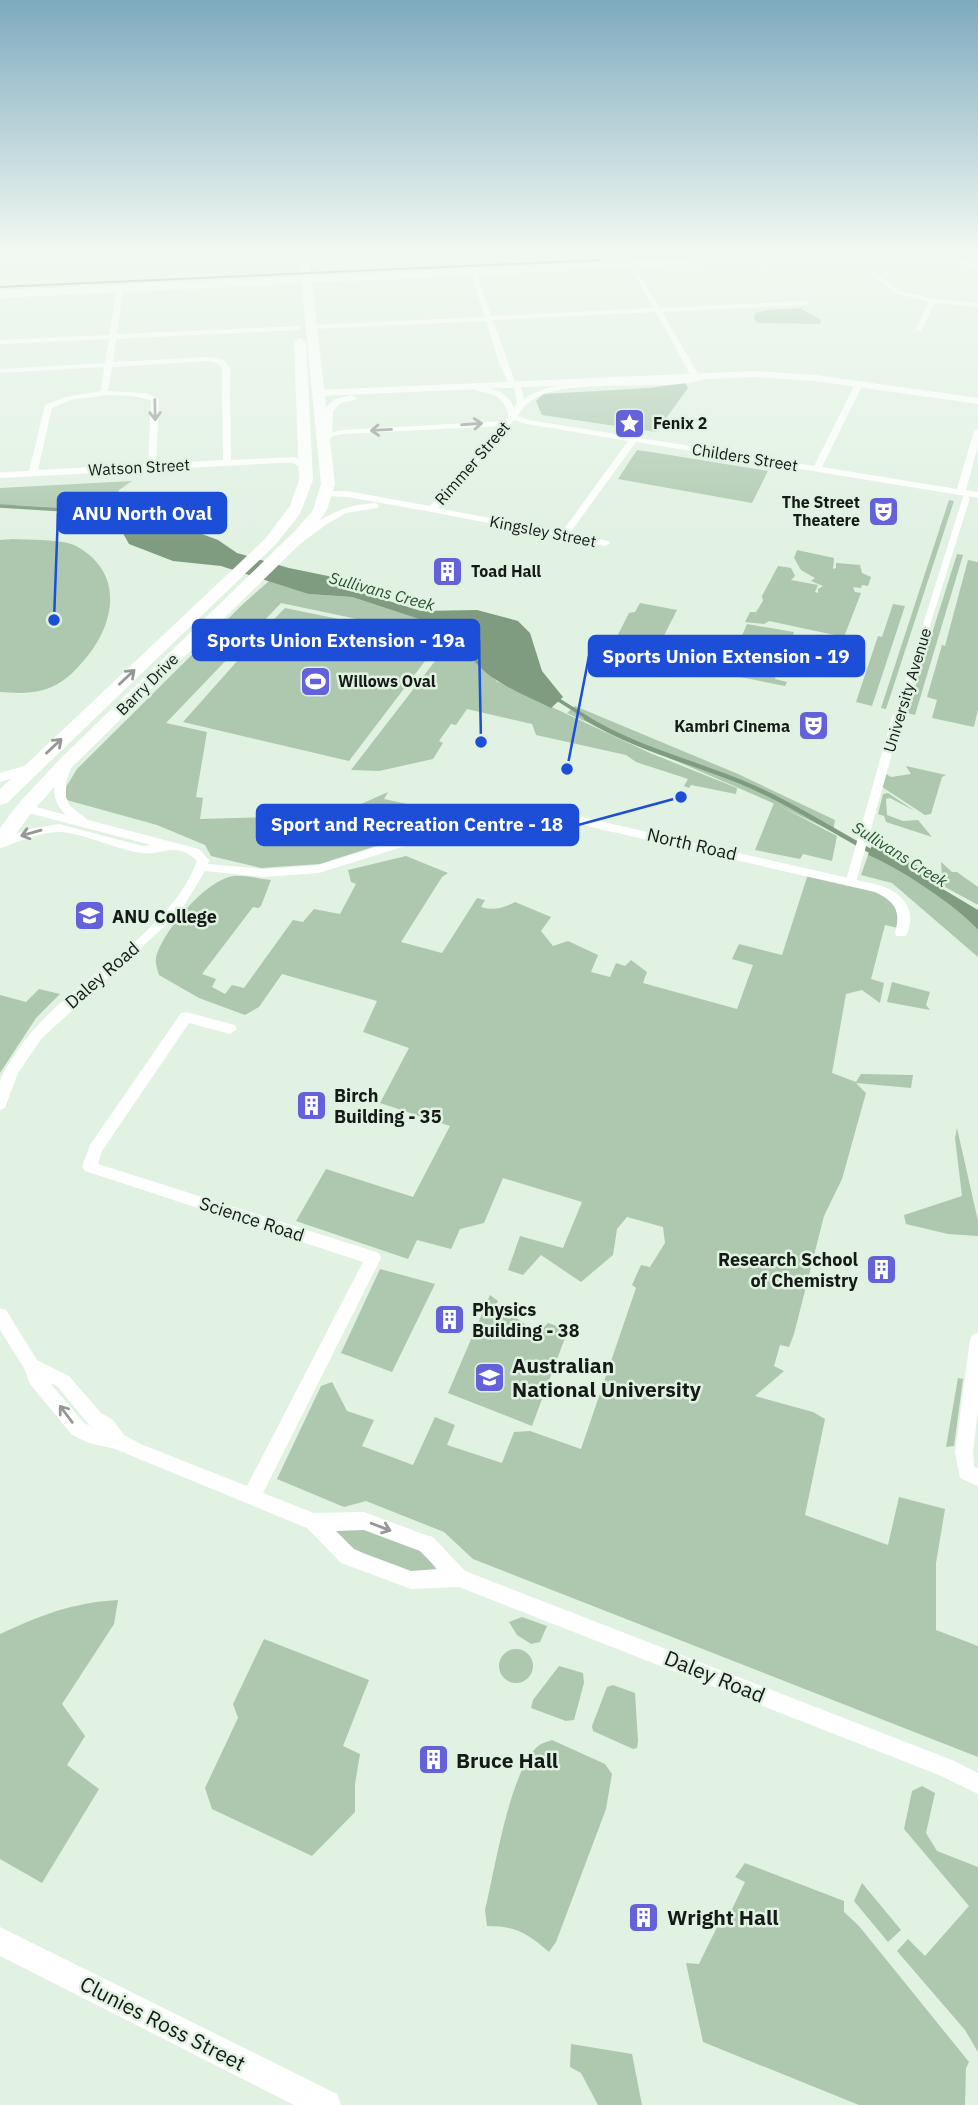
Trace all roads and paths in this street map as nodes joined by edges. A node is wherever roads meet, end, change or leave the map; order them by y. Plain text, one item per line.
1 (112, 346) edge
2 (300, 346) edge
3 (314, 346) edge
4 (497, 346) edge
5 (679, 346) edge
6 (687, 360) junction
7 (109, 365) junction
8 (0, 371) edge
9 (317, 376) junction
10 (696, 376) junction
11 (648, 377) junction
12 (859, 384) junction
13 (515, 386) junction
14 (480, 389) junction
15 (353, 392) junction
16 (104, 394) junction
17 (318, 395) junction
18 (370, 395) junction
19 (302, 396) junction
20 (978, 401) edge
21 (519, 407) junction
22 (510, 420) junction
23 (545, 424) junction
24 (978, 431) edge
25 (327, 436) junction
26 (634, 439) junction
27 (306, 448) junction
28 (324, 452) junction
29 (278, 460) junction
30 (227, 463) junction
31 (152, 467) junction
32 (817, 468) junction
33 (306, 472) junction
34 (33, 473) junction
35 (0, 475) edge
36 (447, 491) junction
37 (972, 493) edge
38 (317, 496) junction
39 (395, 505) junction
40 (432, 509) junction
41 (413, 510) junction
42 (481, 520) junction
43 (564, 535) junction
44 (605, 543) dead end
45 (276, 558) junction
46 (66, 763) junction
47 (31, 768) junction
48 (0, 778) edge
49 (0, 800) edge
50 (25, 808) junction
51 (91, 824) junction
52 (0, 843) edge
53 (168, 845) junction
54 (202, 867) junction
55 (850, 881) junction
56 (901, 933) dead end
57 (230, 1029) dead end
58 (0, 1104) edge
59 (0, 1315) edge
60 (978, 1340) edge
61 (978, 1477) edge
62 (251, 1497) junction
63 (314, 1522) junction
64 (459, 1578) junction
65 (975, 1782) edge
66 (0, 1941) edge
67 (326, 2105) edge

1 - 7 street
2 - 19 main road, Barry Drive
3 - 9 main road
4 - 13 street, Rimmer Street
5 - 6 street
6 - 10 street
6 - 11 street
7 - 8 street
7 - 16 street
7 - 30 street
9 - 15 street
9 - 17 main road
10 - 11 street
10 - 12 street
10 - 13 street
10 - 21 street
11 - 13 street
12 - 20 street
12 - 32 street
13 - 14 street
13 - 15 street
13 - 21 street, Rimmer Street
14 - 18 street
14 - 22 street, Rimmer Street
15 - 17 street
16 -> 31 street
16 - 34 street
17 - 18 street
17 - 19 main road
17 - 28 main road
18 - 25 street
19 - 27 main road, Barry Drive
21 - 22 street, Rimmer Street
21 - 23 street, Rimmer Street
22 - 23 street, Childers Street
22 - 25 street, Childers Street
22 - 36 street, Rimmer Street
23 - 26 street, Childers Street
24 - 37 street, University Avenue
25 - 28 street
26 - 32 street, Childers Street
26 - 43 street
27 - 29 street, Watson Street
27 - 33 main road, Barry Drive
28 - 38 main road
29 - 30 street, Watson Street
29 - 33 street, Watson Street
30 - 31 street, Watson Street
31 - 34 street, Watson Street
32 - 37 street, Childers Street
33 - 38 main road, Barry Drive
34 - 35 street, Watson Street
36 - 39 street
36 - 40 street, Rimmer Street
37 - 55 street, University Avenue
38 - 39 street, Kingsley Street
38 - 45 main road, Barry Drive
47 -> 38 main road, Barry Drive
39 - 40 street, Kingsley Street
39 - 41 street, Kingsley Street
39 - 45 street
40 - 41 street, Kingsley Street
40 - 42 street, Kingsley Street
41 - 42 street, Kingsley Street
42 - 43 street, Kingsley Street
43 - 44 street, Kingsley Street
45 - 46 main road, Barry Drive
46 - 50 main road, Barry Drive
46 - 51 street
47 - 48 street
47 - 49 main road, Barry Drive
49 - 50 main road
50 - 51 street
50 - 52 main road, Barry Drive
51 - 53 street
53 -> 52 street
53 - 54 street
54 - 55 street, North Road
54 - 58 street, Daley Road
55 - 56 street, North Road
57 - 62 street, Science Road
59 - 62 street, Daley Road
60 - 61 street
62 - 63 street, Daley Road
63 -> 64 street, Daley Road
63 - 64 street, Daley Road
64 - 65 street, Daley Road
66 - 67 street, Clunies Ross Street

